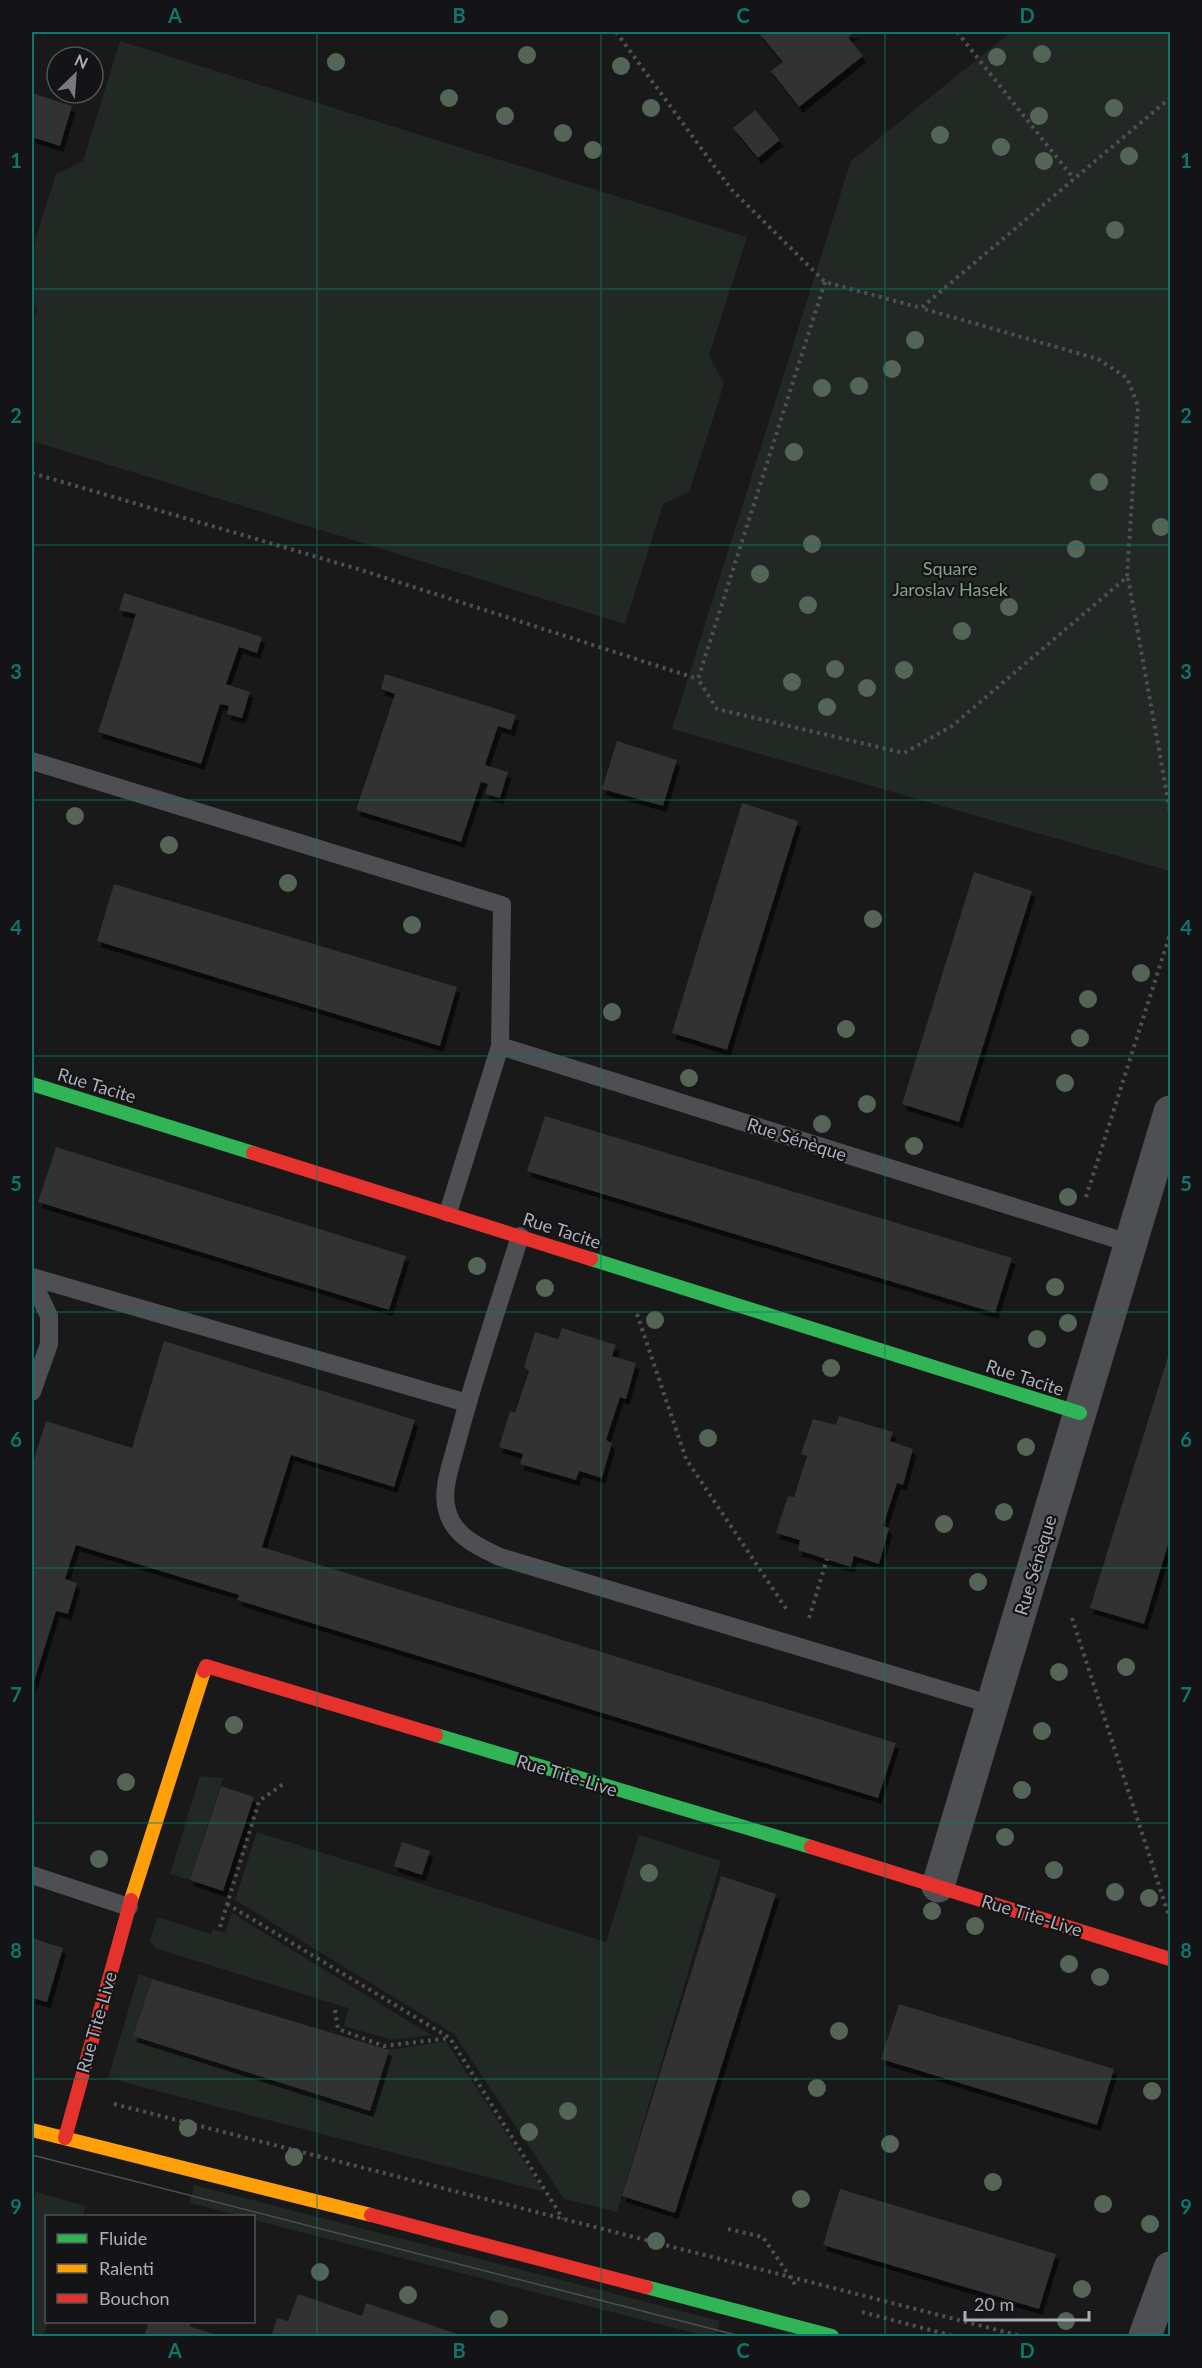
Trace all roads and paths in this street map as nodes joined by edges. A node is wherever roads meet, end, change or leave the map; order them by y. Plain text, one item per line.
1 (616, 32) edge
2 (957, 32) edge
3 (1170, 98) edge
4 (1074, 179) junction
5 (825, 282) junction
6 (921, 308) junction
7 (32, 473) edge
8 (1127, 577) junction
9 (698, 679) junction
10 (32, 761) edge
11 (1170, 811) edge
12 (1170, 934) edge
13 (500, 1046) junction
14 (35, 1085) edge
15 (32, 1105) edge
16 (1170, 1112) edge
17 (448, 1214) junction
18 (1077, 1227) junction
19 (520, 1236) junction
20 (1129, 1243) junction
21 (621, 1268) junction
22 (32, 1278) edge
23 (32, 1392) edge
24 (467, 1403) junction
25 (1080, 1413) junction
26 (827, 1559) dead end
27 (791, 1615) dead end
28 (1072, 1618) dead end
29 (807, 1624) dead end
30 (993, 1706) junction
31 (286, 1782) dead end
32 (32, 1875) edge
33 (938, 1886) junction
34 (227, 1904) junction
35 (129, 1907) junction
36 (1170, 1919) edge
37 (220, 1927) dead end
38 (1170, 1959) edge
39 (335, 2010) dead end
40 (450, 2038) junction
41 (76, 2094) junction
42 (32, 2130) edge
43 (64, 2138) junction
44 (563, 2219) junction
45 (728, 2229) dead end
46 (1170, 2268) edge
47 (593, 2275) junction
48 (790, 2277) junction
49 (803, 2296) dead end
50 (832, 2337) edge
51 (1022, 2337) edge
52 (1145, 2337) edge

1 - 5 path
2 - 4 path
3 - 4 path
4 - 6 path
5 - 6 path
5 - 9 path
6 - 8 path
7 - 9 path
8 - 9 path
8 - 11 path
10 - 13 lane
12 - 18 path
13 - 17 lane
13 - 18 lane, Rue Sénèque
14 - 15 lane
14 - 17 street, Rue Tacite
16 - 20 street, Rue Sénèque
17 - 19 street, Rue Tacite
18 - 20 lane, Rue Sénèque
19 - 21 street, Rue Tacite
19 - 24 lane
20 - 25 street, Rue Sénèque
21 - 25 street, Rue Tacite
21 - 27 path
22 - 23 lane
22 - 24 lane
24 - 30 lane
25 - 30 street, Rue Sénèque
26 - 29 path
28 - 36 path
30 - 33 street, Rue Sénèque
31 - 34 path
32 - 35 lane
33 - 35 street, Rue Tite-Live
33 - 38 street, Rue Tite-Live
34 - 37 path
34 - 40 path
35 - 41 street, Rue Tite-Live
39 - 40 path
40 - 44 path
41 - 43 street, Rue Tite-Live
41 - 44 path
42 - 43 street
43 - 47 street
44 - 47 path
44 - 48 path
45 - 48 path
46 - 52 street
47 - 50 street
48 - 49 path
48 - 51 path

